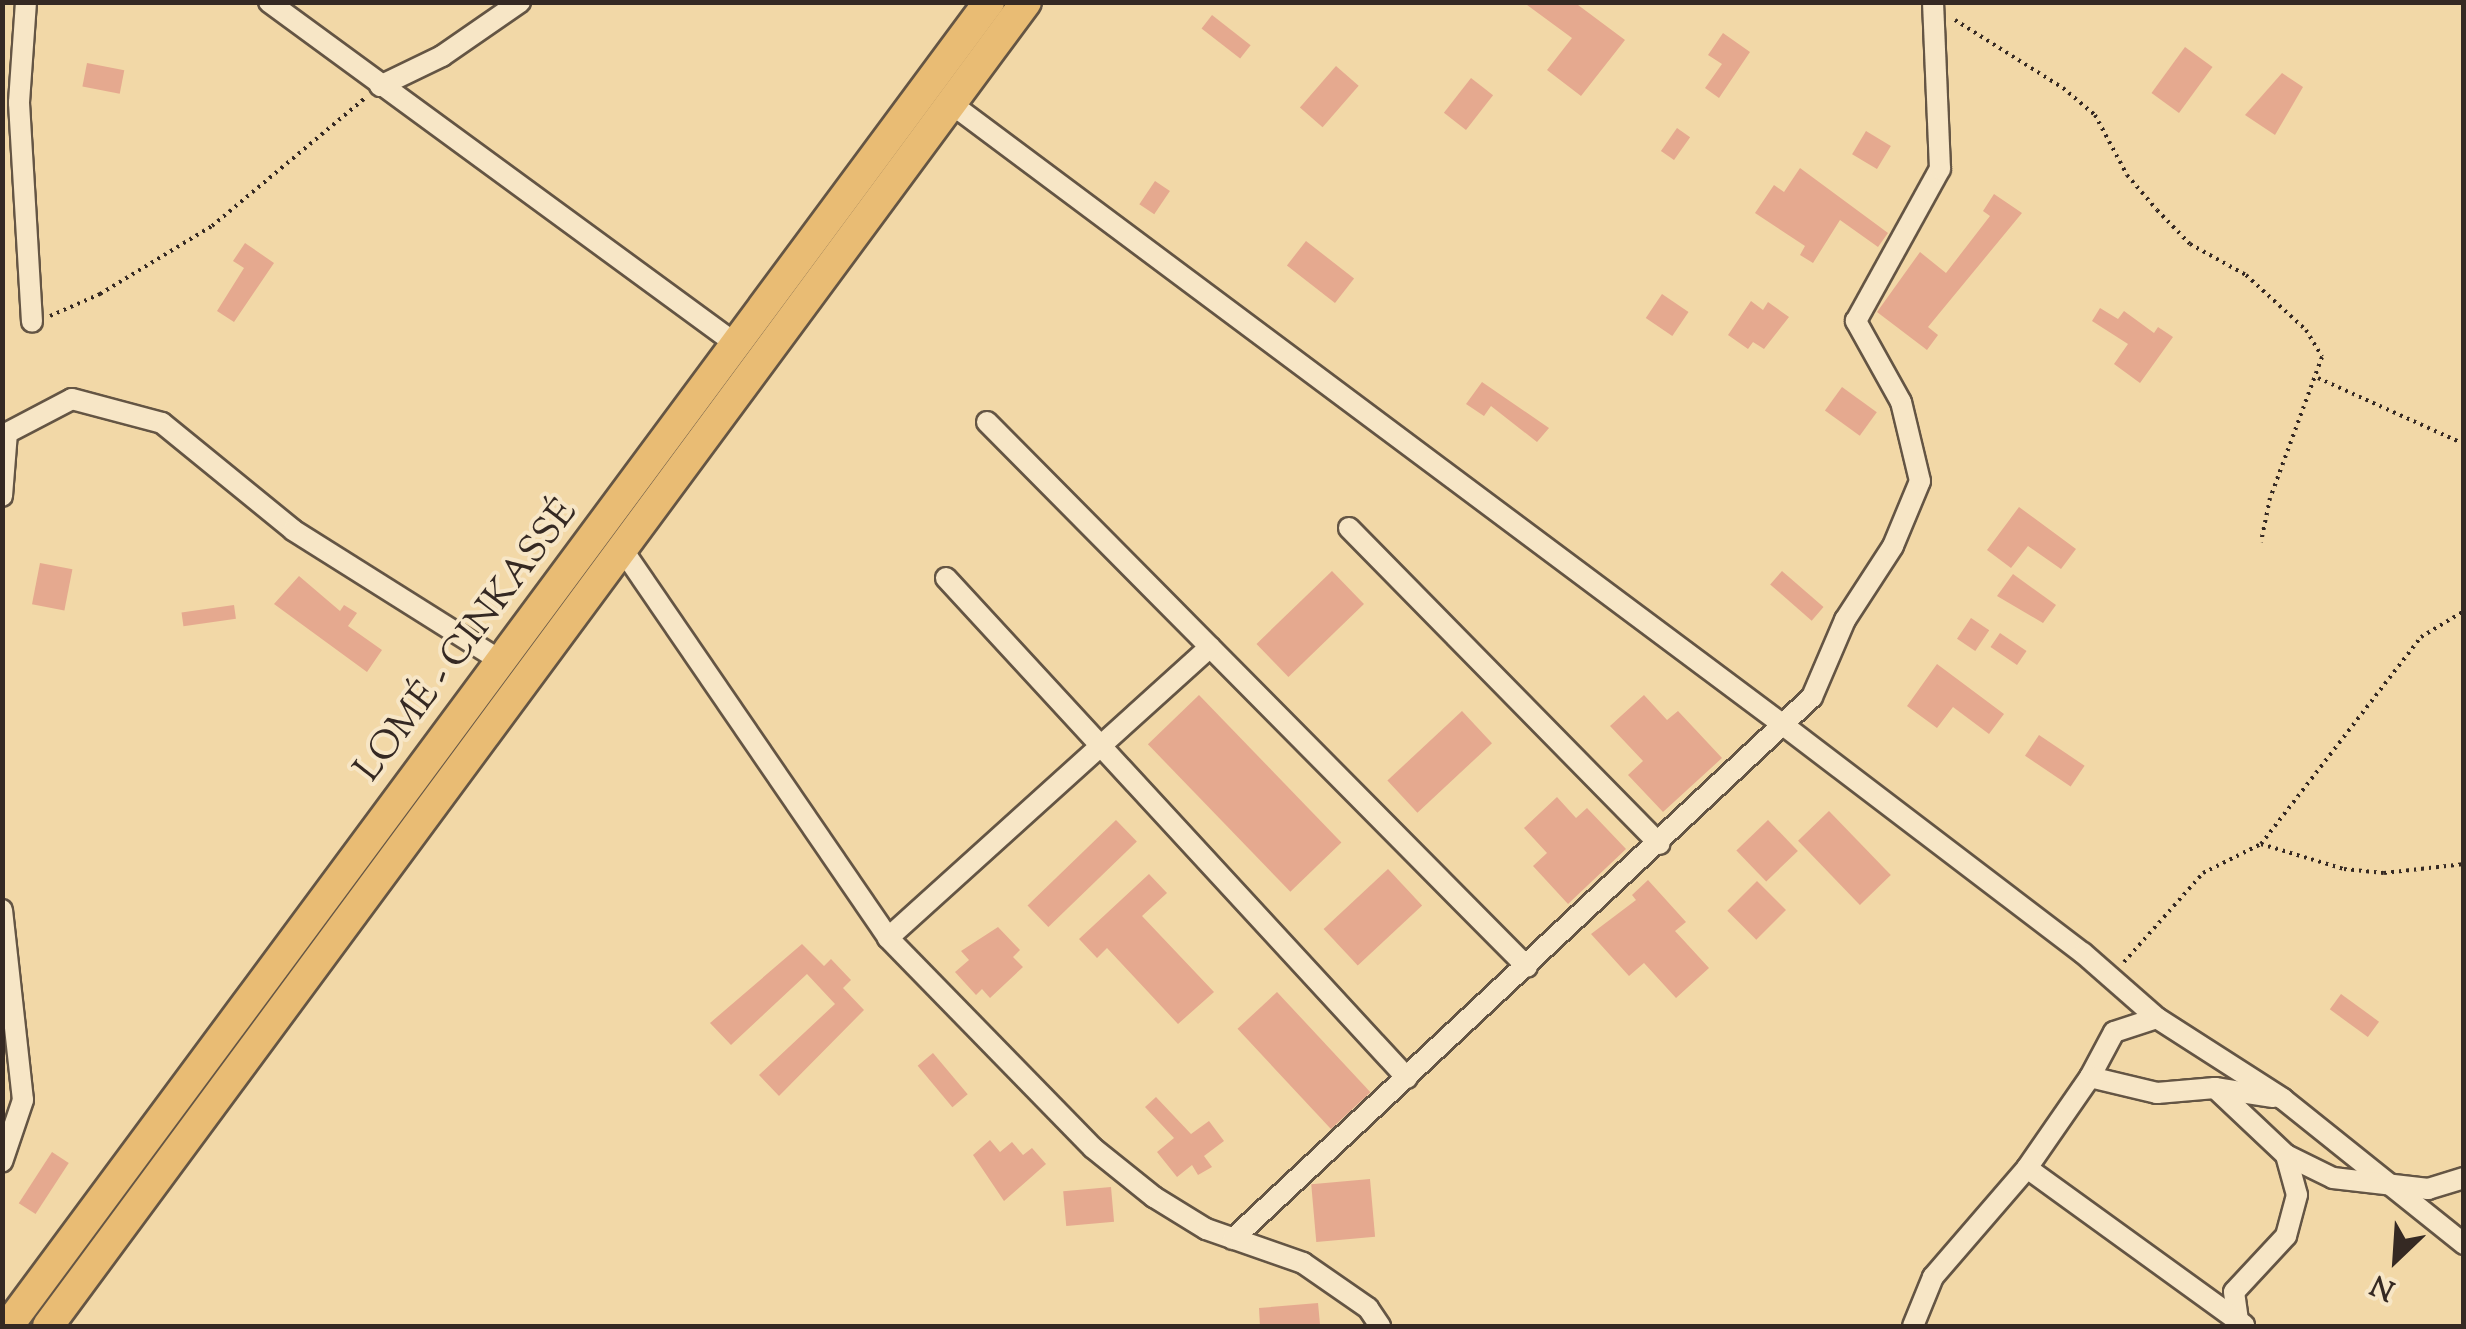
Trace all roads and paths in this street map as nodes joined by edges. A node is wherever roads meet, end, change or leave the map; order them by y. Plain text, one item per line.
1 (26, 2) edge
2 (269, 2) edge
3 (520, 2) edge
4 (989, 2) edge
5 (1026, 2) edge
6 (1935, 6) edge
7 (380, 86) junction
8 (953, 105) junction
9 (32, 322) joint
10 (736, 344) junction
11 (2316, 377) junction
12 (987, 422) dead end
13 (2464, 444) edge
14 (2, 496) edge
15 (1349, 528) dead end
16 (611, 538) junction
17 (2261, 542) dead end
18 (946, 578) dead end
19 (2464, 611) edge
20 (1210, 647) junction
21 (503, 662) junction
22 (1786, 727) junction
23 (1098, 743) junction
24 (1660, 844) junction
25 (2261, 844) junction
26 (2464, 864) edge
27 (2, 910) edge
28 (888, 938) junction
29 (1527, 967) junction
30 (2110, 976) junction
31 (2158, 1018) junction
32 (2090, 1077) junction
33 (1407, 1078) junction
34 (2216, 1088) junction
35 (2283, 1098) junction
36 (2286, 1154) junction
37 (2, 1162) edge
38 (2028, 1168) junction
39 (2464, 1178) edge
40 (2385, 1181) junction
41 (1233, 1239) junction
42 (2464, 1244) edge
43 (2242, 1324) edge
44 (8, 1326) edge
45 (48, 1326) edge
46 (1380, 1326) edge
47 (1913, 1326) edge

1 - 9 street
2 - 7 street
3 - 7 street
4 - 10 highway, LOMÉ - CINKASSÉ
5 - 8 highway, LOMÉ - CINKASSÉ
6 - 11 path
6 - 22 street
7 - 9 path
7 - 10 street
8 - 16 highway, LOMÉ - CINKASSÉ
8 - 22 street
10 - 16 highway, LOMÉ - CINKASSÉ
11 - 13 path
11 - 17 path
12 - 20 street
14 - 21 street
15 - 24 street
16 - 21 highway, LOMÉ - CINKASSÉ
16 - 28 street
16 - 45 highway, LOMÉ - CINKASSÉ
18 - 23 street
19 - 25 path
20 - 23 street
20 - 29 street
21 - 44 highway, LOMÉ - CINKASSÉ
22 - 24 street
22 - 30 street
23 - 28 street
23 - 33 street
24 - 29 street
25 - 26 path
25 - 30 path
27 - 37 street
28 - 41 street
29 - 33 street
30 - 31 street
31 - 32 street
31 - 35 street
32 - 34 street
32 - 38 street
33 - 41 street
34 - 35 street
34 - 36 street
35 - 40 street
36 - 40 street
36 - 43 street
38 - 43 street
38 - 47 street
39 - 40 street
40 - 42 street
41 - 46 street

